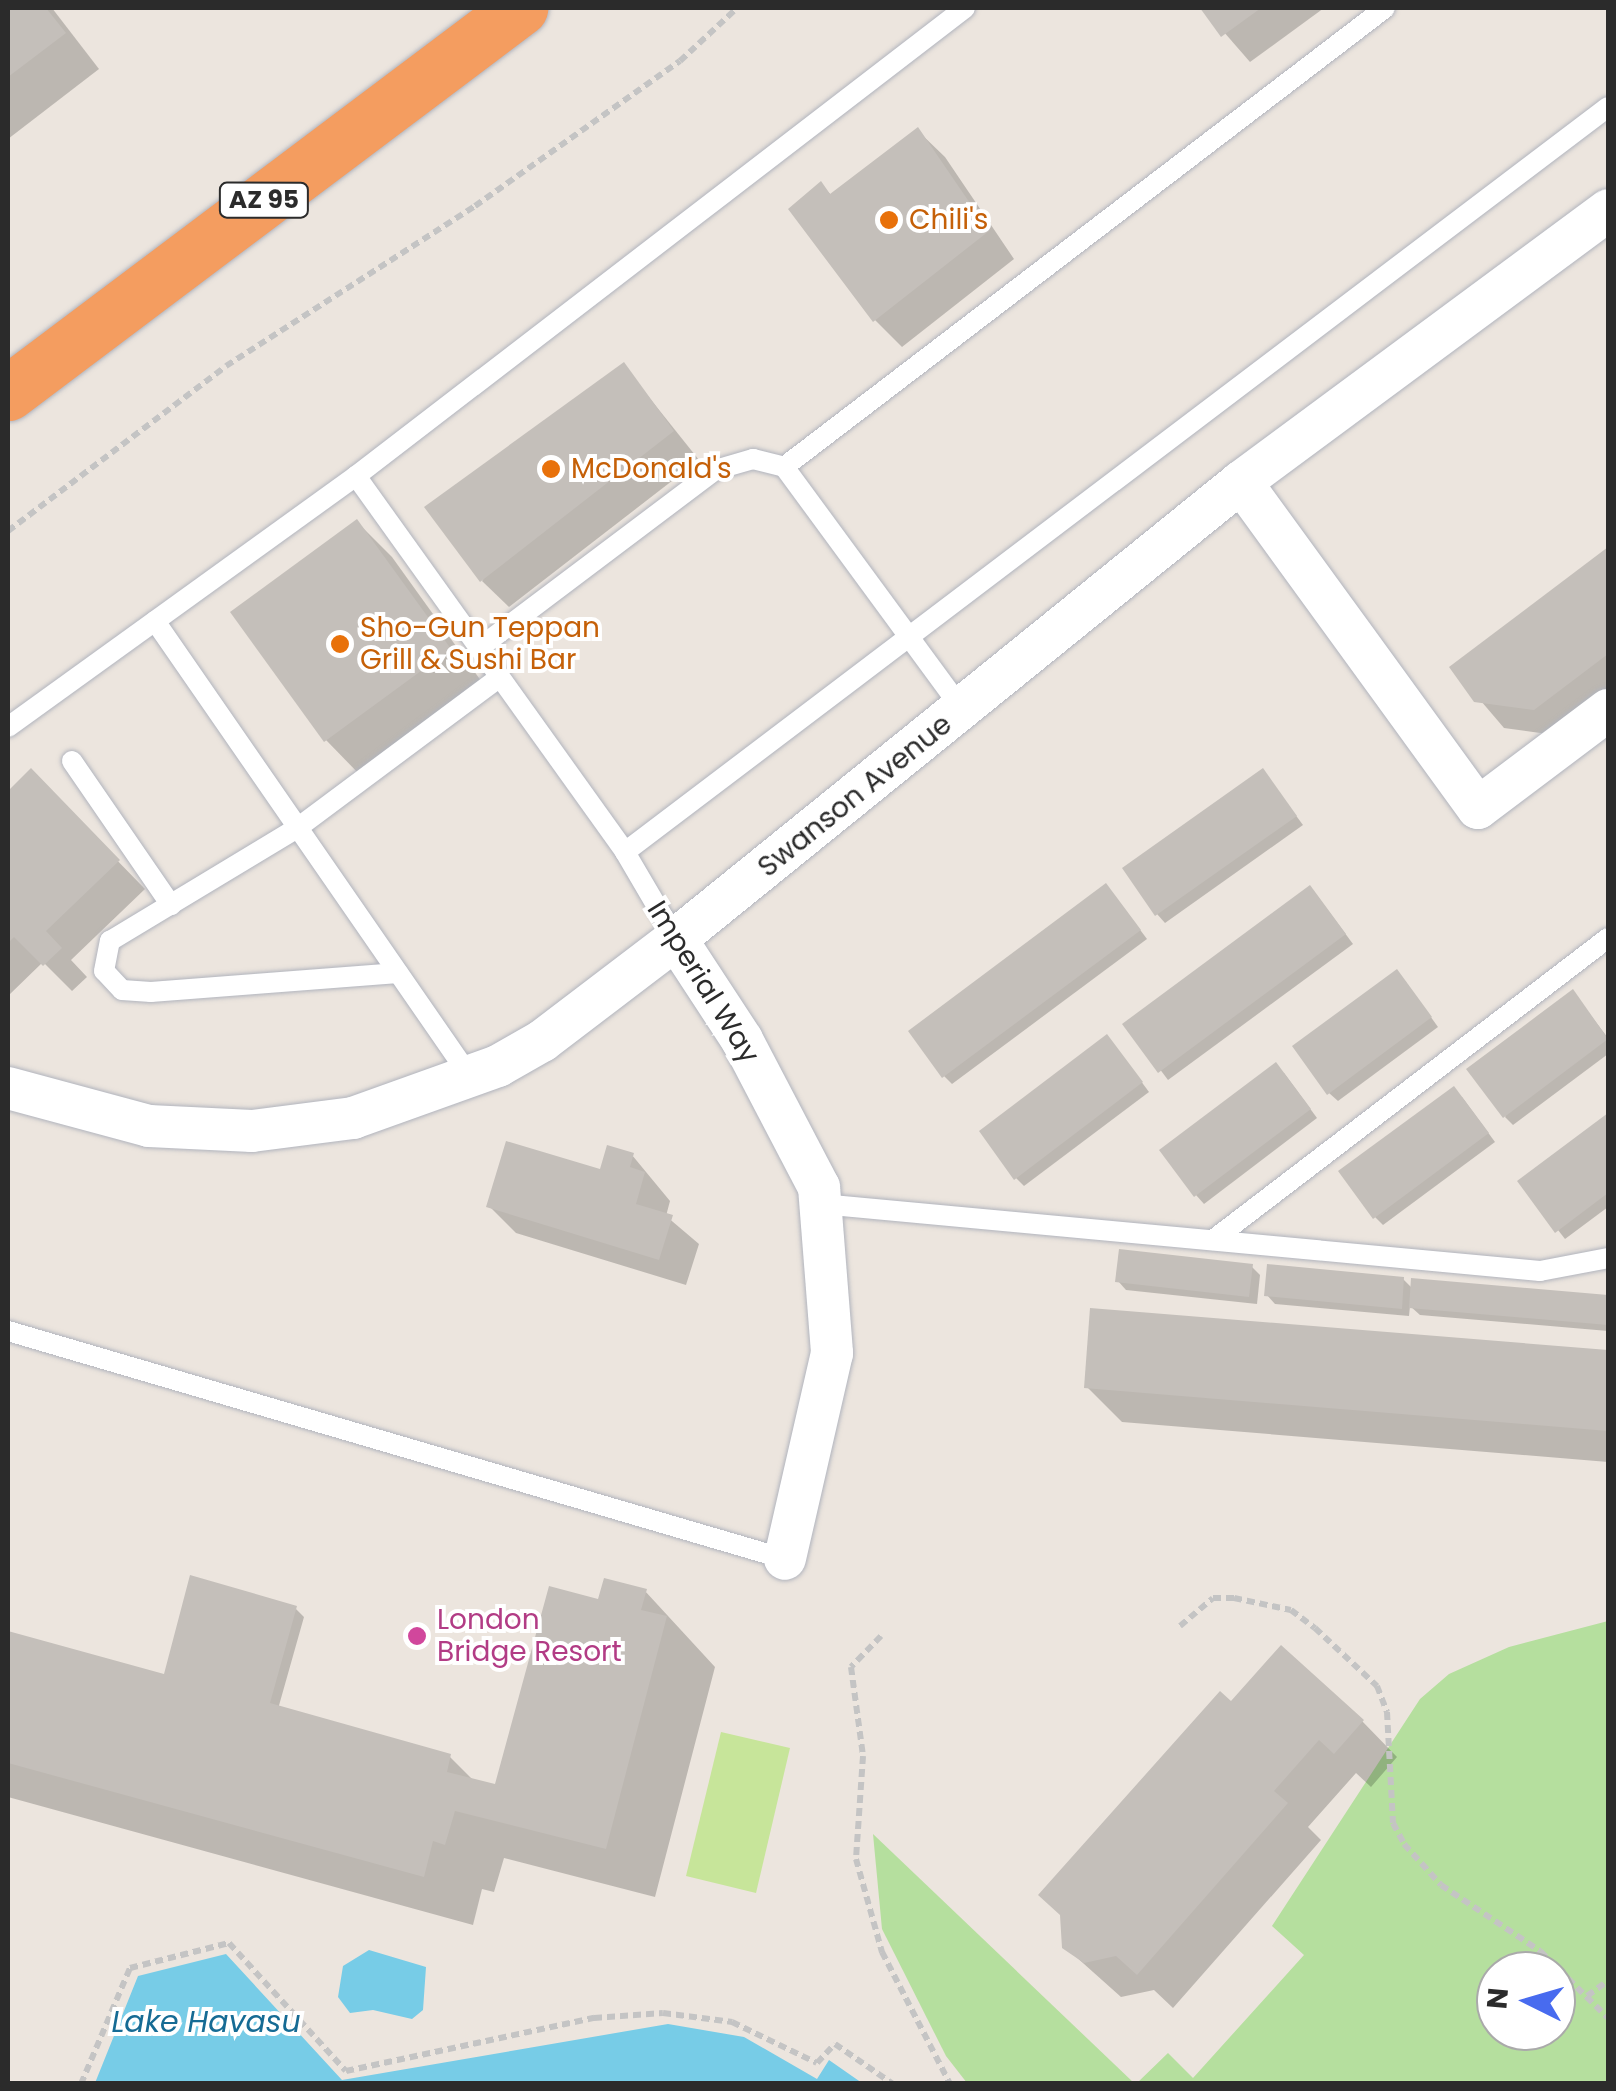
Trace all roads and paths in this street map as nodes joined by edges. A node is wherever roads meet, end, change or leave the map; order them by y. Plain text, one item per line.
1 (520, 8) edge
2 (737, 8) edge
3 (965, 8) edge
4 (1385, 8) edge
5 (1608, 107) edge
6 (1608, 210) edge
7 (8, 393) edge
8 (784, 466) junction
9 (356, 476) junction
10 (1242, 482) junction
11 (8, 531) edge
12 (154, 621) junction
13 (907, 638) junction
14 (479, 648) junction
15 (500, 677) junction
16 (962, 709) junction
17 (1608, 710) edge
18 (8, 727) edge
19 (72, 760) dead end
20 (296, 829) junction
21 (624, 852) junction
22 (171, 905) junction
23 (1608, 938) edge
24 (676, 939) junction
25 (398, 973) junction
26 (471, 1078) junction
27 (8, 1088) edge
28 (821, 1204) junction
29 (1213, 1240) junction
30 (1608, 1258) edge
31 (8, 1332) edge
32 (786, 1559) joint
33 (1180, 1626) dead end
34 (881, 1636) dead end
35 (1608, 1981) edge
36 (1587, 1996) junction
37 (1608, 2018) edge
38 (81, 2084) edge
39 (893, 2084) edge
40 (950, 2084) edge

1 - 7 highway, AZ 95
2 - 11 path
3 - 9 lane
4 - 8 lane
5 - 13 lane
6 - 10 street, Swanson Avenue
8 - 13 lane
8 - 14 lane
9 - 12 lane
9 - 14 lane, Imperial Way
10 - 16 street, Swanson Avenue
10 - 17 street
12 - 18 lane
12 - 20 lane
13 - 16 lane
13 - 21 lane
14 - 15 lane, Imperial Way
15 - 20 lane
15 - 21 lane, Imperial Way
16 - 24 street, Swanson Avenue
19 - 22 lane
20 - 22 lane
20 - 25 lane
21 - 24 lane, Imperial Way
22 - 25 lane
23 - 29 lane
24 - 26 street, Swanson Avenue
24 - 28 street, Imperial Way
25 - 26 lane
26 - 27 street, Swanson Avenue
28 - 29 lane
28 - 32 street, Imperial Way
29 - 30 lane
31 - 32 lane
33 - 36 path
34 - 40 path
35 - 36 path
36 - 37 path
38 - 39 path

